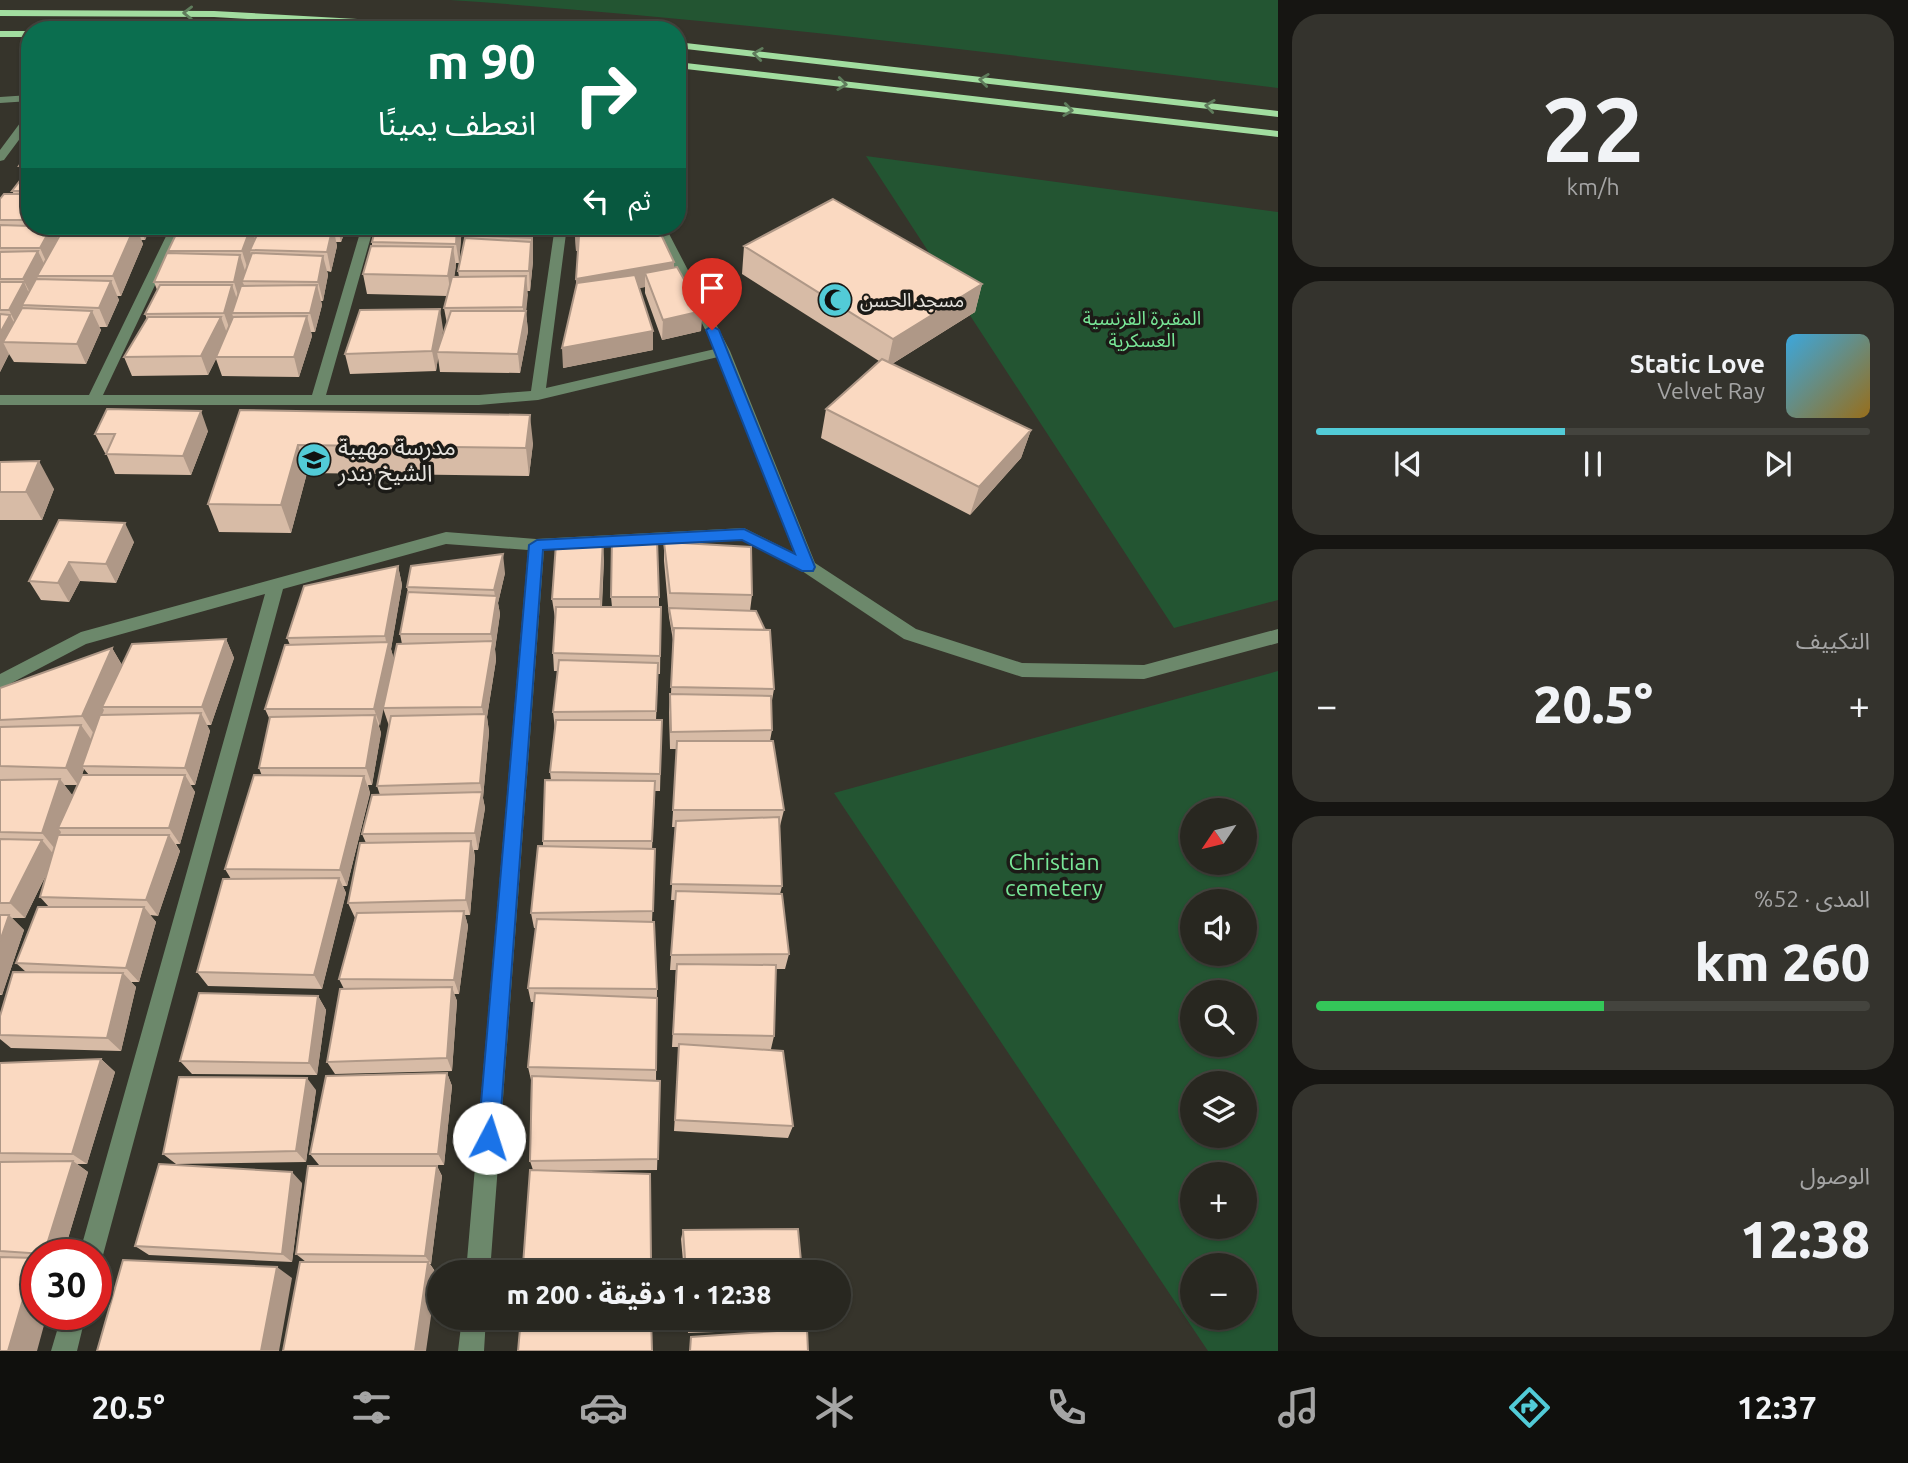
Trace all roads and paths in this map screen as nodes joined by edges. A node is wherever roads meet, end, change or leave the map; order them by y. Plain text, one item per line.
1 (0, 12) edge
2 (349, 21) edge
3 (0, 34) edge
4 (21, 34) edge
5 (686, 46) edge
6 (686, 66) edge
7 (21, 99) edge
8 (0, 100) edge
9 (1278, 114) edge
10 (21, 129) edge
11 (1278, 134) edge
12 (0, 158) edge
13 (173, 235) edge
14 (365, 235) edge
15 (561, 235) edge
16 (664, 235) edge
17 (723, 351) junction
18 (538, 395) junction
19 (95, 398) junction
20 (0, 400) edge
21 (317, 402) junction
22 (537, 545) junction
23 (807, 567) junction
24 (275, 588) junction
25 (1278, 636) edge
26 (0, 682) edge
27 (95, 1239) edge
28 (479, 1260) edge
29 (70, 1330) edge
30 (473, 1330) edge
31 (64, 1351) edge
32 (471, 1351) edge

2 -> 1 main road
3 - 4 main road
9 -> 5 main road
6 -> 11 main road
7 - 8 street
10 - 12 street
13 - 19 street
14 - 21 street
15 - 18 street
16 - 17 street
17 - 18 street
17 - 23 street
18 - 21 street
19 - 20 street
19 - 21 street
22 - 23 street
22 - 24 street
22 - 28 street
23 - 25 street
24 - 26 street
24 - 27 street
29 - 31 street
30 - 32 street

